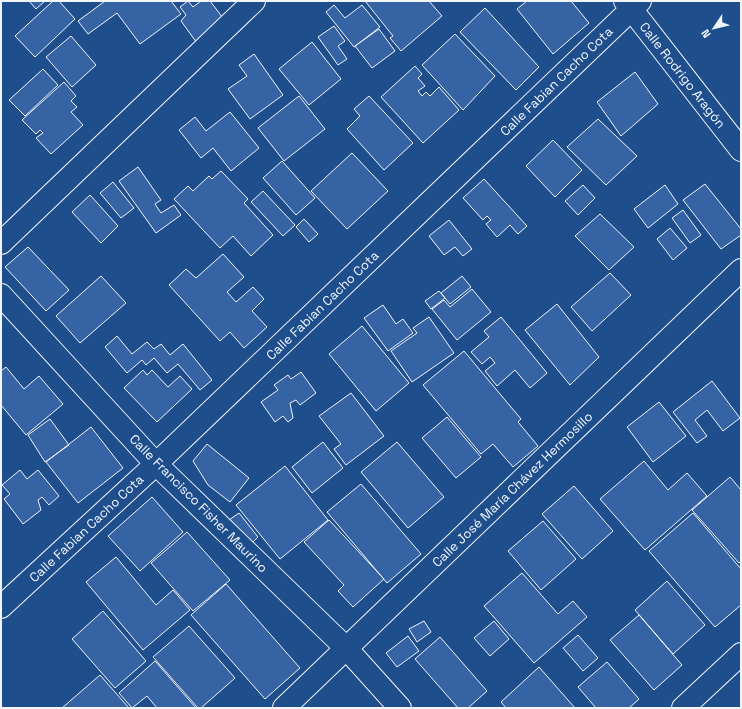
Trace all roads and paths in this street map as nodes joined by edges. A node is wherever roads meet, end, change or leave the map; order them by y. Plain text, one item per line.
1 (254, 1) edge
2 (632, 3) edge
3 (741, 150) edge
4 (1, 243) edge
5 (741, 270) edge
6 (1, 295) edge
7 (156, 464) junction
8 (1, 607) edge
9 (346, 648) junction
10 (741, 654) edge
11 (284, 708) edge
12 (400, 708) edge
13 (683, 708) edge

1 - 4 street
2 - 3 street, Calle Rodrigo Aragón
2 - 7 street, Calle Fabian Cacho Cota
5 - 9 street, Calle José María Chávez Hermosillo
6 - 7 street, Calle Francisco Fisher Maurino
7 - 8 street, Calle Fabian Cacho Cota
7 - 9 street, Calle Francisco Fisher Maurino
9 - 11 street, Calle José María Chávez Hermosillo
9 - 12 street, Calle Francisco Fisher Maurino
10 - 13 street

